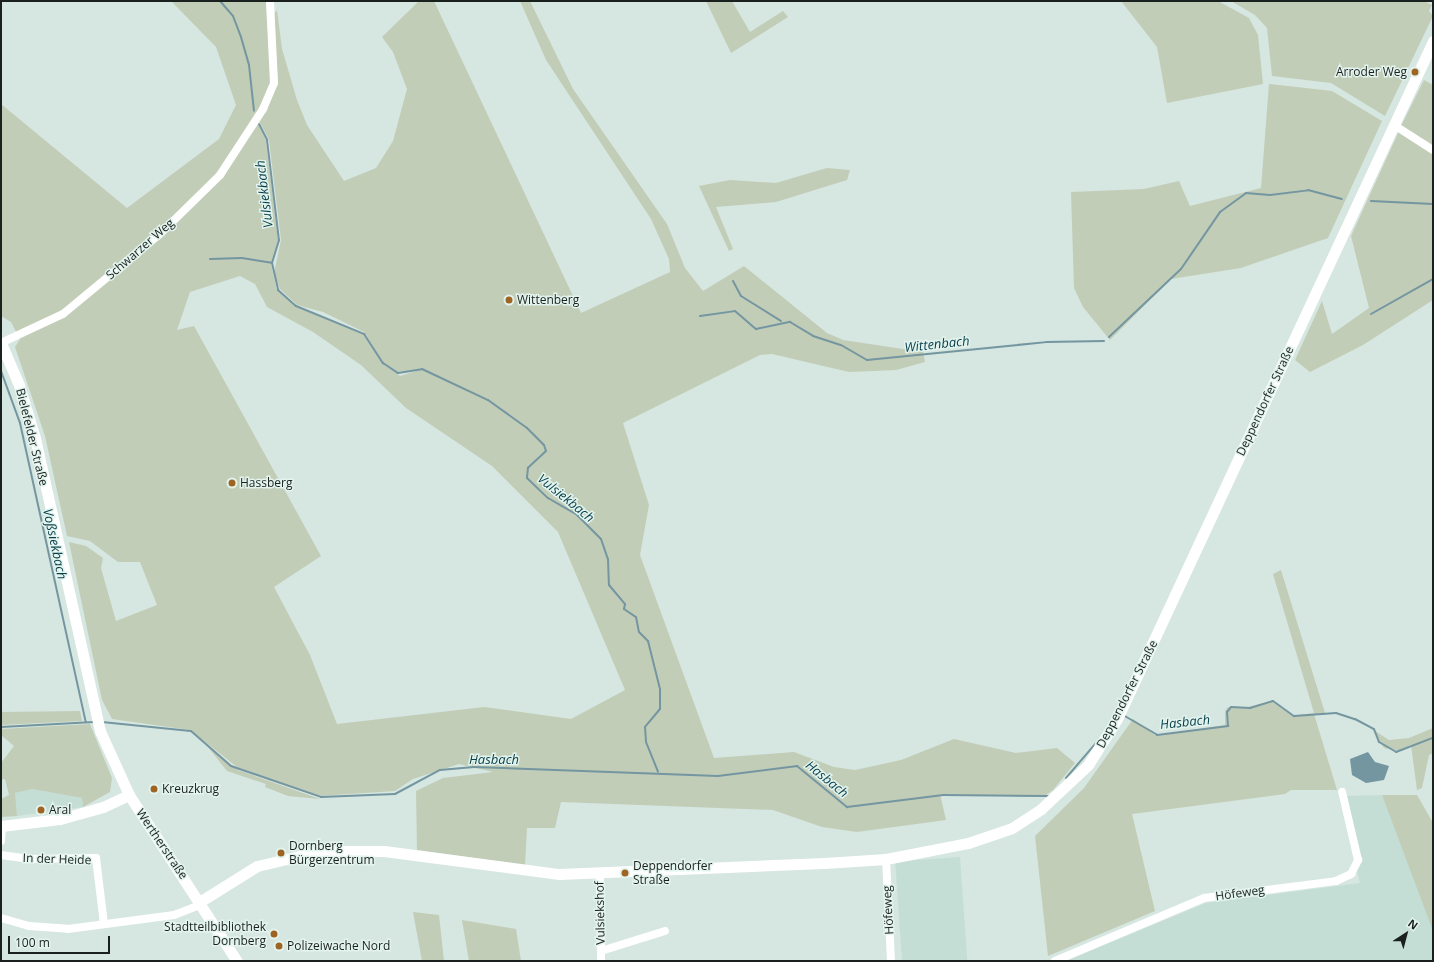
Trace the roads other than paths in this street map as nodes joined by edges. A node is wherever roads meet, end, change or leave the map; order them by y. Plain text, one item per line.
1 (270, 1) edge
2 (1433, 41) edge
3 (1394, 125) junction
4 (1433, 150) edge
5 (1, 343) edge
6 (97, 722) joint
7 (1342, 792) dead end
8 (129, 795) junction
9 (1, 826) edge
10 (1, 841) edge
11 (1, 855) edge
12 (886, 859) junction
13 (600, 874) junction
14 (202, 903) junction
15 (1, 918) edge
16 (104, 924) junction
17 (665, 931) dead end
18 (601, 951) junction
19 (237, 961) edge
20 (601, 961) edge
21 (891, 961) edge
22 (1055, 961) edge

1 - 5 street, Schwarzer Weg
2 - 3 street, Deppendorfer Straße
3 - 4 street
3 - 12 street, Deppendorfer Straße
5 - 6 street, Bielefelder Straße
6 - 8 street, Wertherstraße
7 - 22 street, Höfeweg
8 - 9 street
8 - 14 street, Wertherstraße
9 - 10 street
11 - 16 street, In der Heide
12 - 13 street, Deppendorfer Straße
12 - 21 street, Höfeweg
13 - 14 street, Deppendorfer Straße
13 - 18 street, Vulsiekshof
14 - 16 street
14 - 19 street, Wertherstraße
15 - 16 street
17 - 18 street, Vulsiekshof
18 - 20 street, Vulsiekshof

